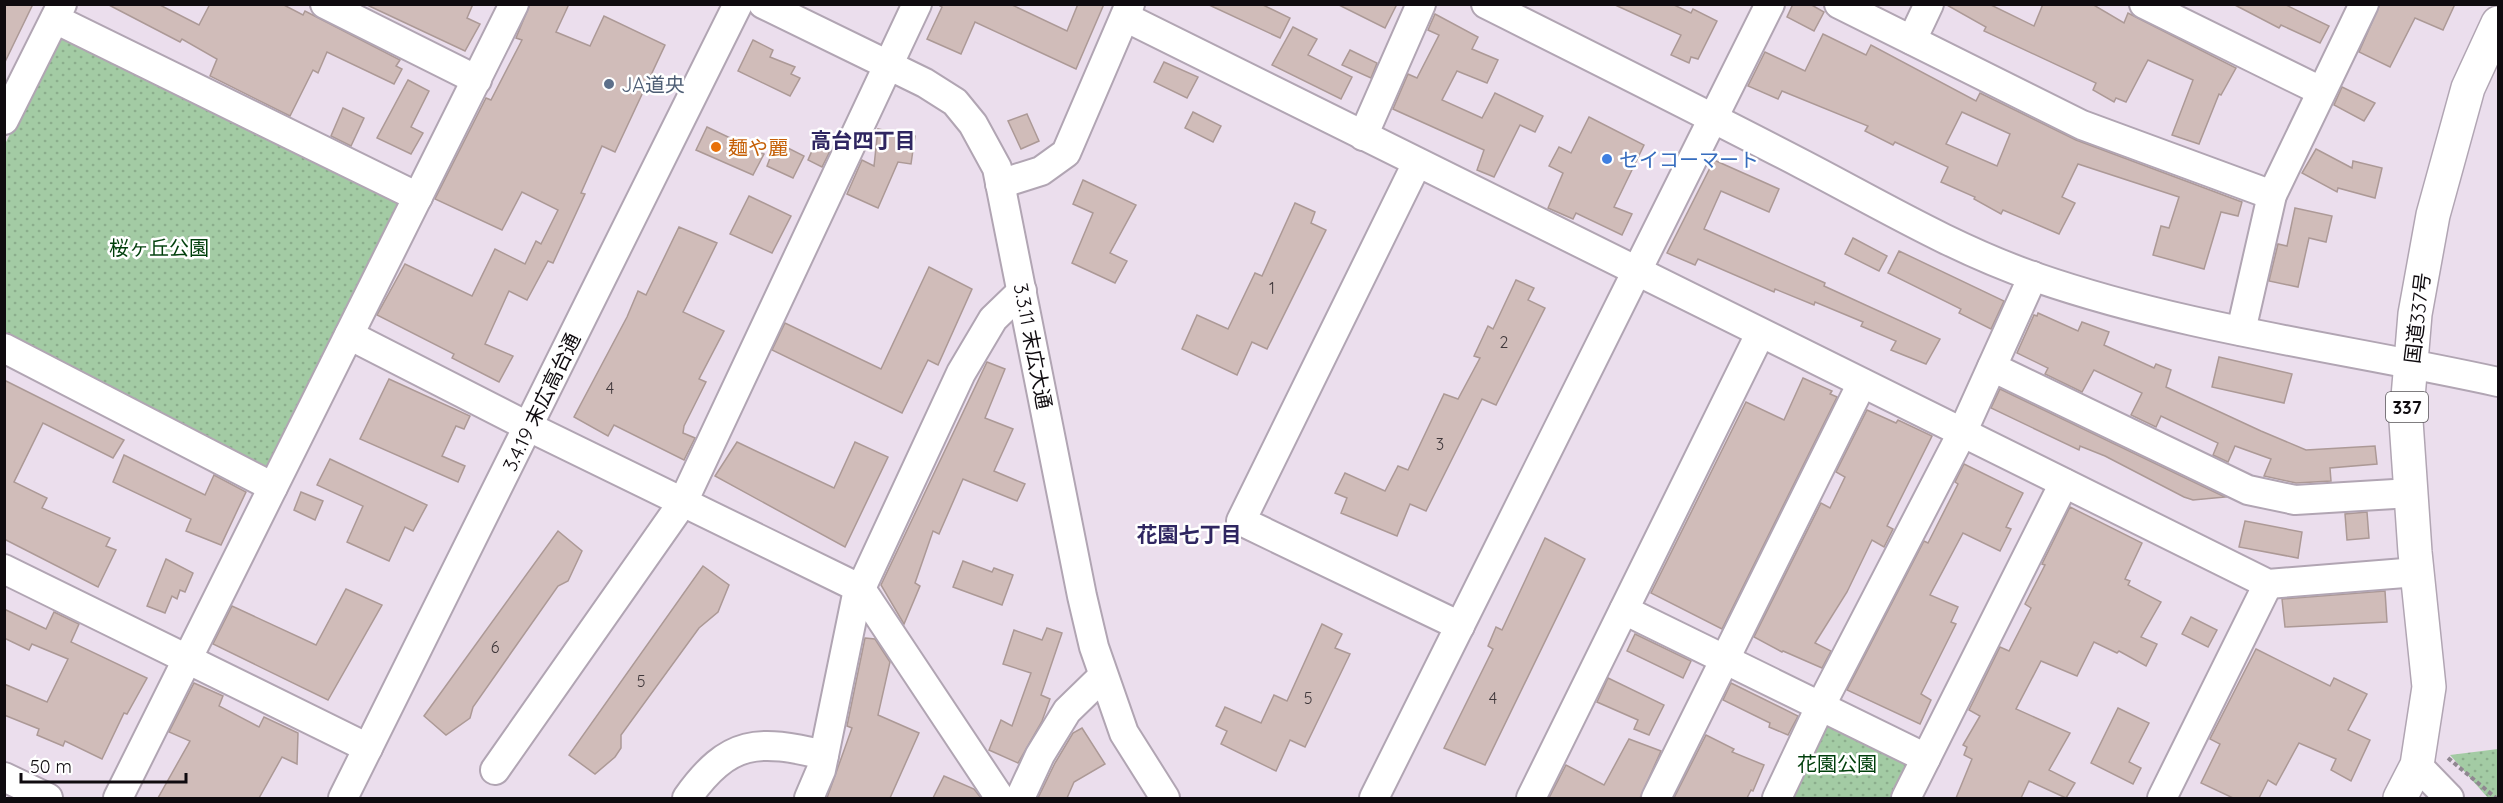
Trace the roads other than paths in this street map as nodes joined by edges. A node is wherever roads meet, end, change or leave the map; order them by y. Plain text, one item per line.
1 (325, 4) edge
2 (514, 4) edge
3 (738, 4) edge
4 (763, 4) edge
5 (917, 4) edge
6 (1421, 4) edge
7 (1486, 4) edge
8 (1770, 4) edge
9 (1839, 4) edge
10 (1929, 4) edge
11 (2144, 4) edge
12 (2364, 4) edge
13 (1127, 11) edge
14 (58, 12) edge
15 (2499, 23) edge
16 (1912, 40) junction
17 (887, 65) junction
18 (477, 80) junction
19 (2321, 91) junction
20 (1713, 117) junction
21 (4, 120) edge
22 (1363, 136) junction
23 (1417, 163) junction
24 (1000, 183) junction
25 (2272, 195) junction
26 (418, 197) junction
27 (1636, 272) junction
28 (2033, 276) junction
29 (1022, 291) junction
30 (2241, 331) junction
31 (1760, 334) junction
32 (349, 335) junction
33 (4, 348) edge
34 (2411, 364) junction
35 (1992, 367) junction
36 (2499, 382) edge
37 (1862, 383) junction
38 (529, 427) junction
39 (1962, 433) junction
40 (2064, 483) junction
41 (273, 487) junction
42 (2411, 493) junction
43 (683, 502) junction
44 (4, 569) edge
45 (2417, 572) junction
46 (2268, 584) junction
47 (861, 589) junction
48 (1624, 610) junction
49 (1460, 626) junction
50 (188, 659) junction
51 (1725, 659) junction
52 (1103, 676) junction
53 (1820, 707) junction
54 (368, 748) junction
55 (824, 755) junction
56 (1926, 758) junction
57 (2429, 758) junction
58 (495, 770) dead end
59 (4, 777) edge
60 (48, 798) edge
61 (118, 798) edge
62 (343, 798) edge
63 (687, 798) edge
64 (810, 798) edge
65 (1000, 798) edge
66 (1020, 798) edge
67 (1165, 798) edge
68 (1377, 798) edge
69 (1531, 798) edge
70 (1656, 798) edge
71 (1777, 798) edge
72 (1906, 798) edge
73 (2162, 798) edge
74 (2400, 798) edge
75 (2450, 798) edge

1 - 18 street
2 - 18 street
3 - 38 street, 3.4.19 末広高台通
4 - 17 street, 3.3.11 末広大通
5 - 17 street
6 - 22 street
7 - 20 street
8 - 20 street
9 - 16 street
10 - 16 street
11 - 19 street
12 - 19 street
13 - 22 street
13 - 24 street
14 - 21 street
14 - 26 street
15 - 34 highway, 国道337号 / 337
16 - 25 street
17 - 24 street, 3.3.11 末広大通
17 - 43 street
18 - 26 street
19 - 25 street
20 - 27 street
20 - 28 street
22 - 23 street
23 - 27 street
23 - 49 street
24 - 29 street, 3.3.11 末広大通
25 - 30 street
26 - 32 street
27 - 31 street
27 - 49 street
28 - 30 street
28 - 35 street
29 - 47 street
29 - 52 street, 3.3.11 末広大通
30 - 34 street
31 - 37 street
31 - 48 street
32 - 38 street
32 - 41 street
33 - 41 street
34 - 36 street
34 - 42 highway, 国道337号 / 337
35 - 39 street
35 - 42 street
37 - 39 street
37 - 51 street
38 - 43 street
38 - 54 street, 3.4.19 末広高台通
39 - 40 street
39 - 53 street
40 - 46 street
40 - 56 street
41 - 50 street
42 - 45 highway, 国道337号 / 337
43 - 47 street
43 - 58 street
44 - 50 street
45 - 46 street
45 - 57 highway, 国道337号 / 337
46 - 73 street
47 - 55 street
47 - 65 street
48 - 51 street
48 - 69 street
49 - 68 street
50 - 54 street
50 - 61 street
51 - 53 street
51 - 70 street
52 - 66 street
52 - 67 street, 3.3.11 末広大通
53 - 56 street
53 - 71 street
54 - 62 street, 3.4.19 末広高台通
55 - 63 street
55 - 64 street
56 - 72 street
57 - 74 highway, 国道337号 / 337
57 - 75 street
59 - 60 street

